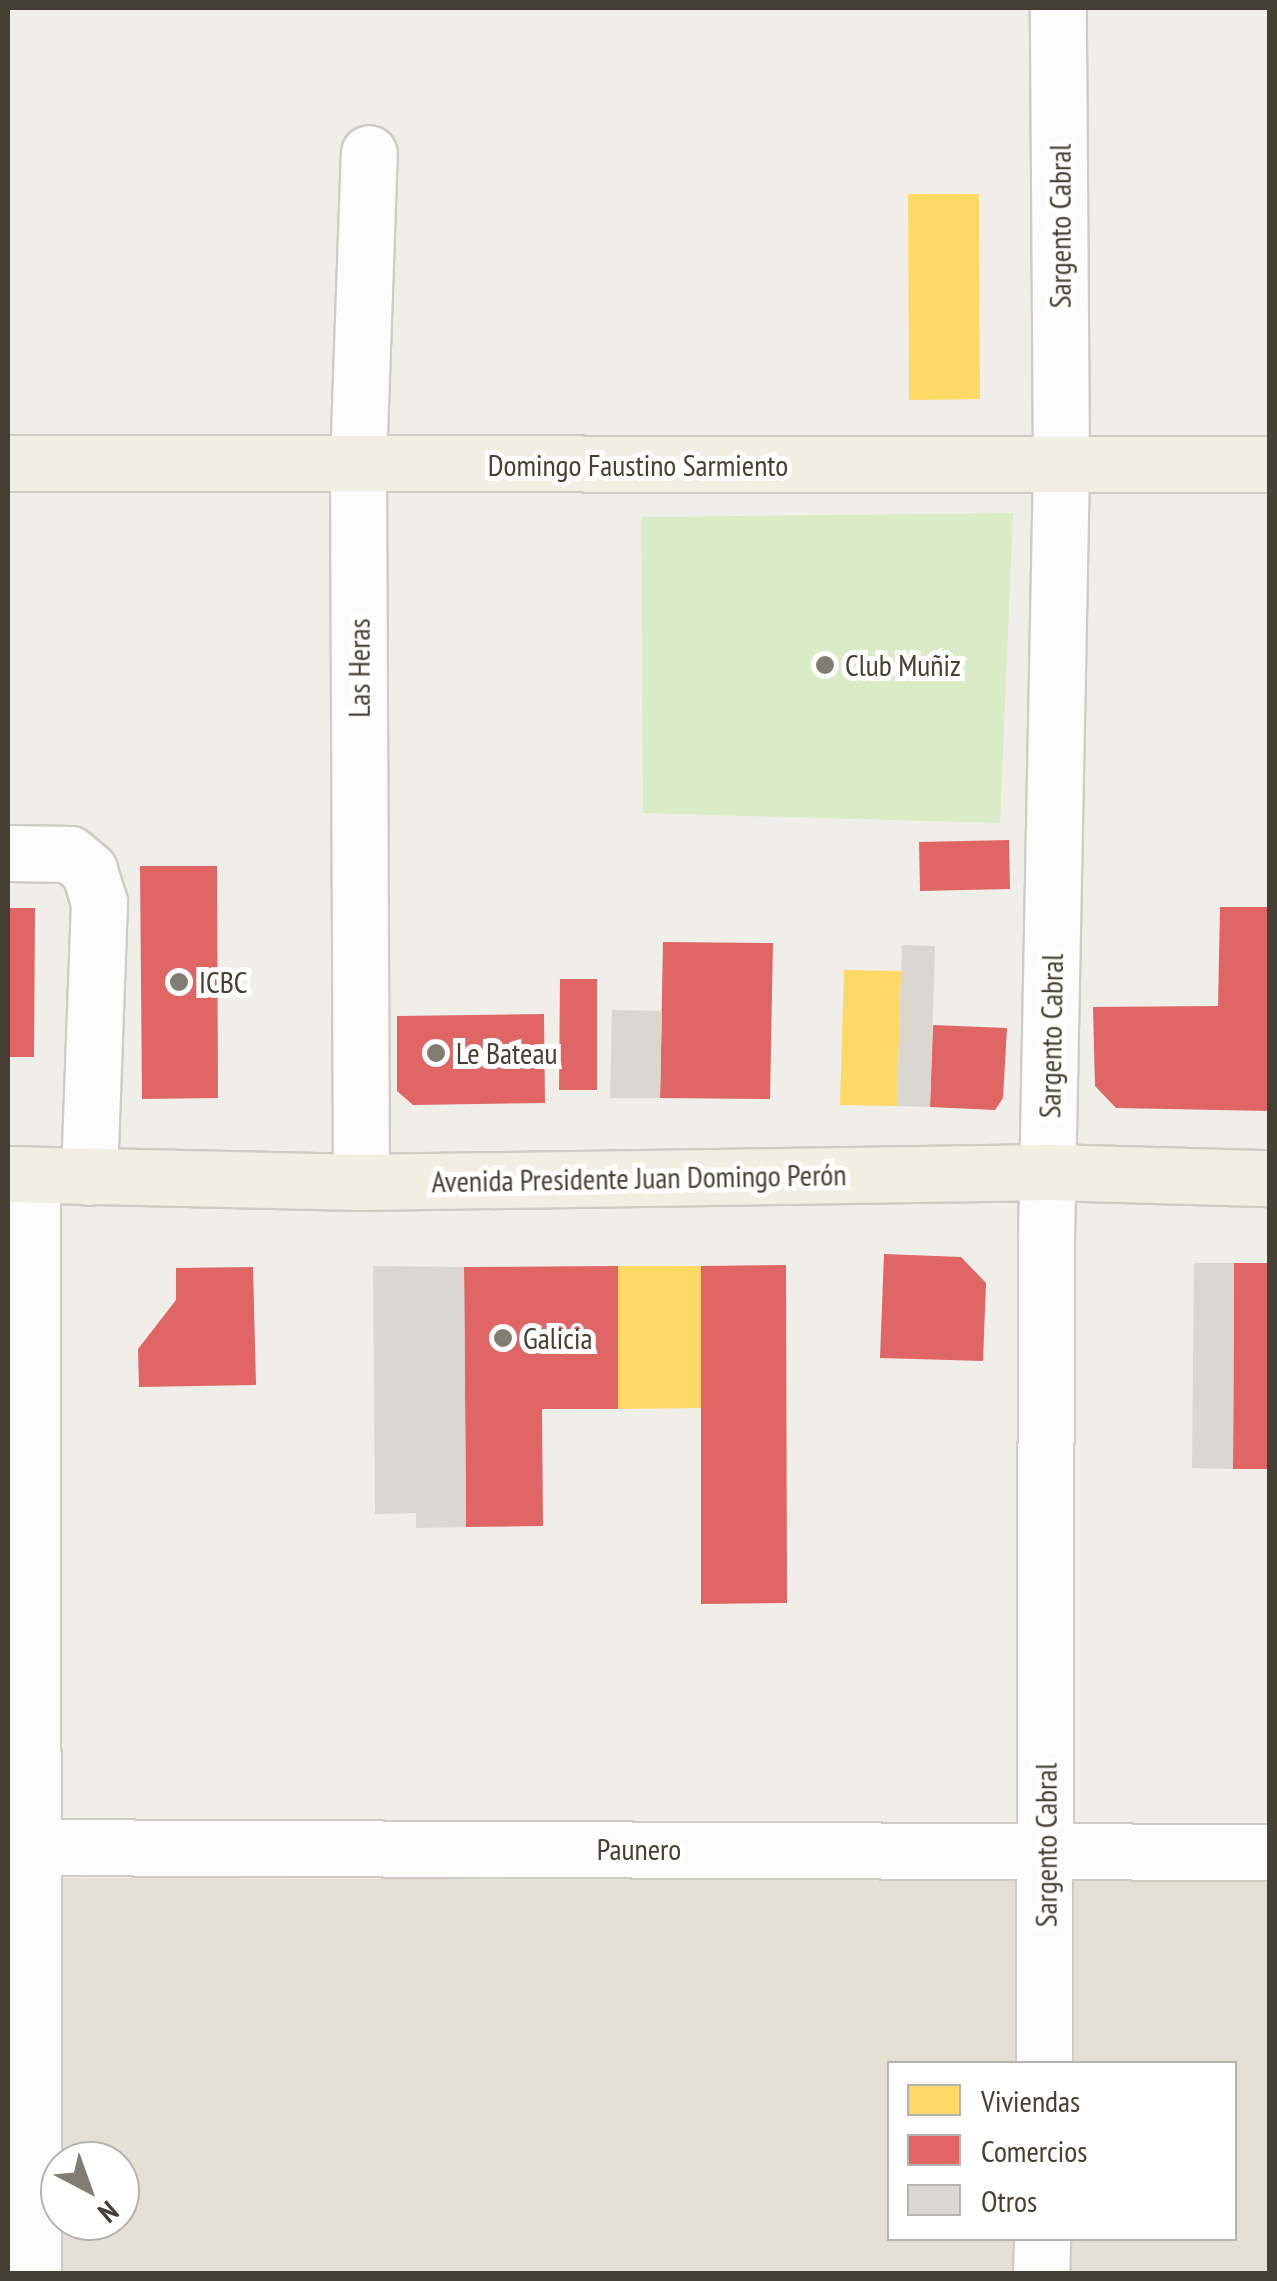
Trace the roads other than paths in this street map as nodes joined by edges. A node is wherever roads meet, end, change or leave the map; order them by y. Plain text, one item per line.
1 (1058, 8) edge
2 (370, 153) dead end
3 (358, 462) junction
4 (8, 464) edge
5 (1270, 464) edge
6 (1060, 466) junction
7 (8, 853) edge
8 (1050, 1172) junction
9 (20, 1174) edge
10 (89, 1176) junction
11 (1270, 1178) edge
12 (361, 1182) junction
13 (20, 1847) edge
14 (1047, 1851) junction
15 (1270, 1852) edge
16 (1044, 2061) edge
17 (20, 2150) edge
18 (1042, 2241) edge
19 (33, 2274) edge
20 (1041, 2274) edge

1 - 6 street, Sargento Cabral
2 - 3 street, Las Heras
3 - 4 main road, Domingo Faustino Sarmiento
3 - 6 main road, Domingo Faustino Sarmiento
3 - 12 street, Las Heras
5 - 6 main road, Domingo Faustino Sarmiento
6 - 8 street, Sargento Cabral
7 - 10 street
8 - 11 main road, Avenida Presidente Juan Domingo Perón
8 - 12 main road, Avenida Presidente Juan Domingo Perón
8 - 14 street, Sargento Cabral
9 - 10 main road, Avenida Presidente Juan Domingo Perón
9 - 13 street
10 - 12 main road, Avenida Presidente Juan Domingo Perón
13 - 14 street, Paunero
13 - 17 street
14 - 15 street, Paunero
14 - 16 street, Sargento Cabral
17 - 19 street
18 - 20 street

